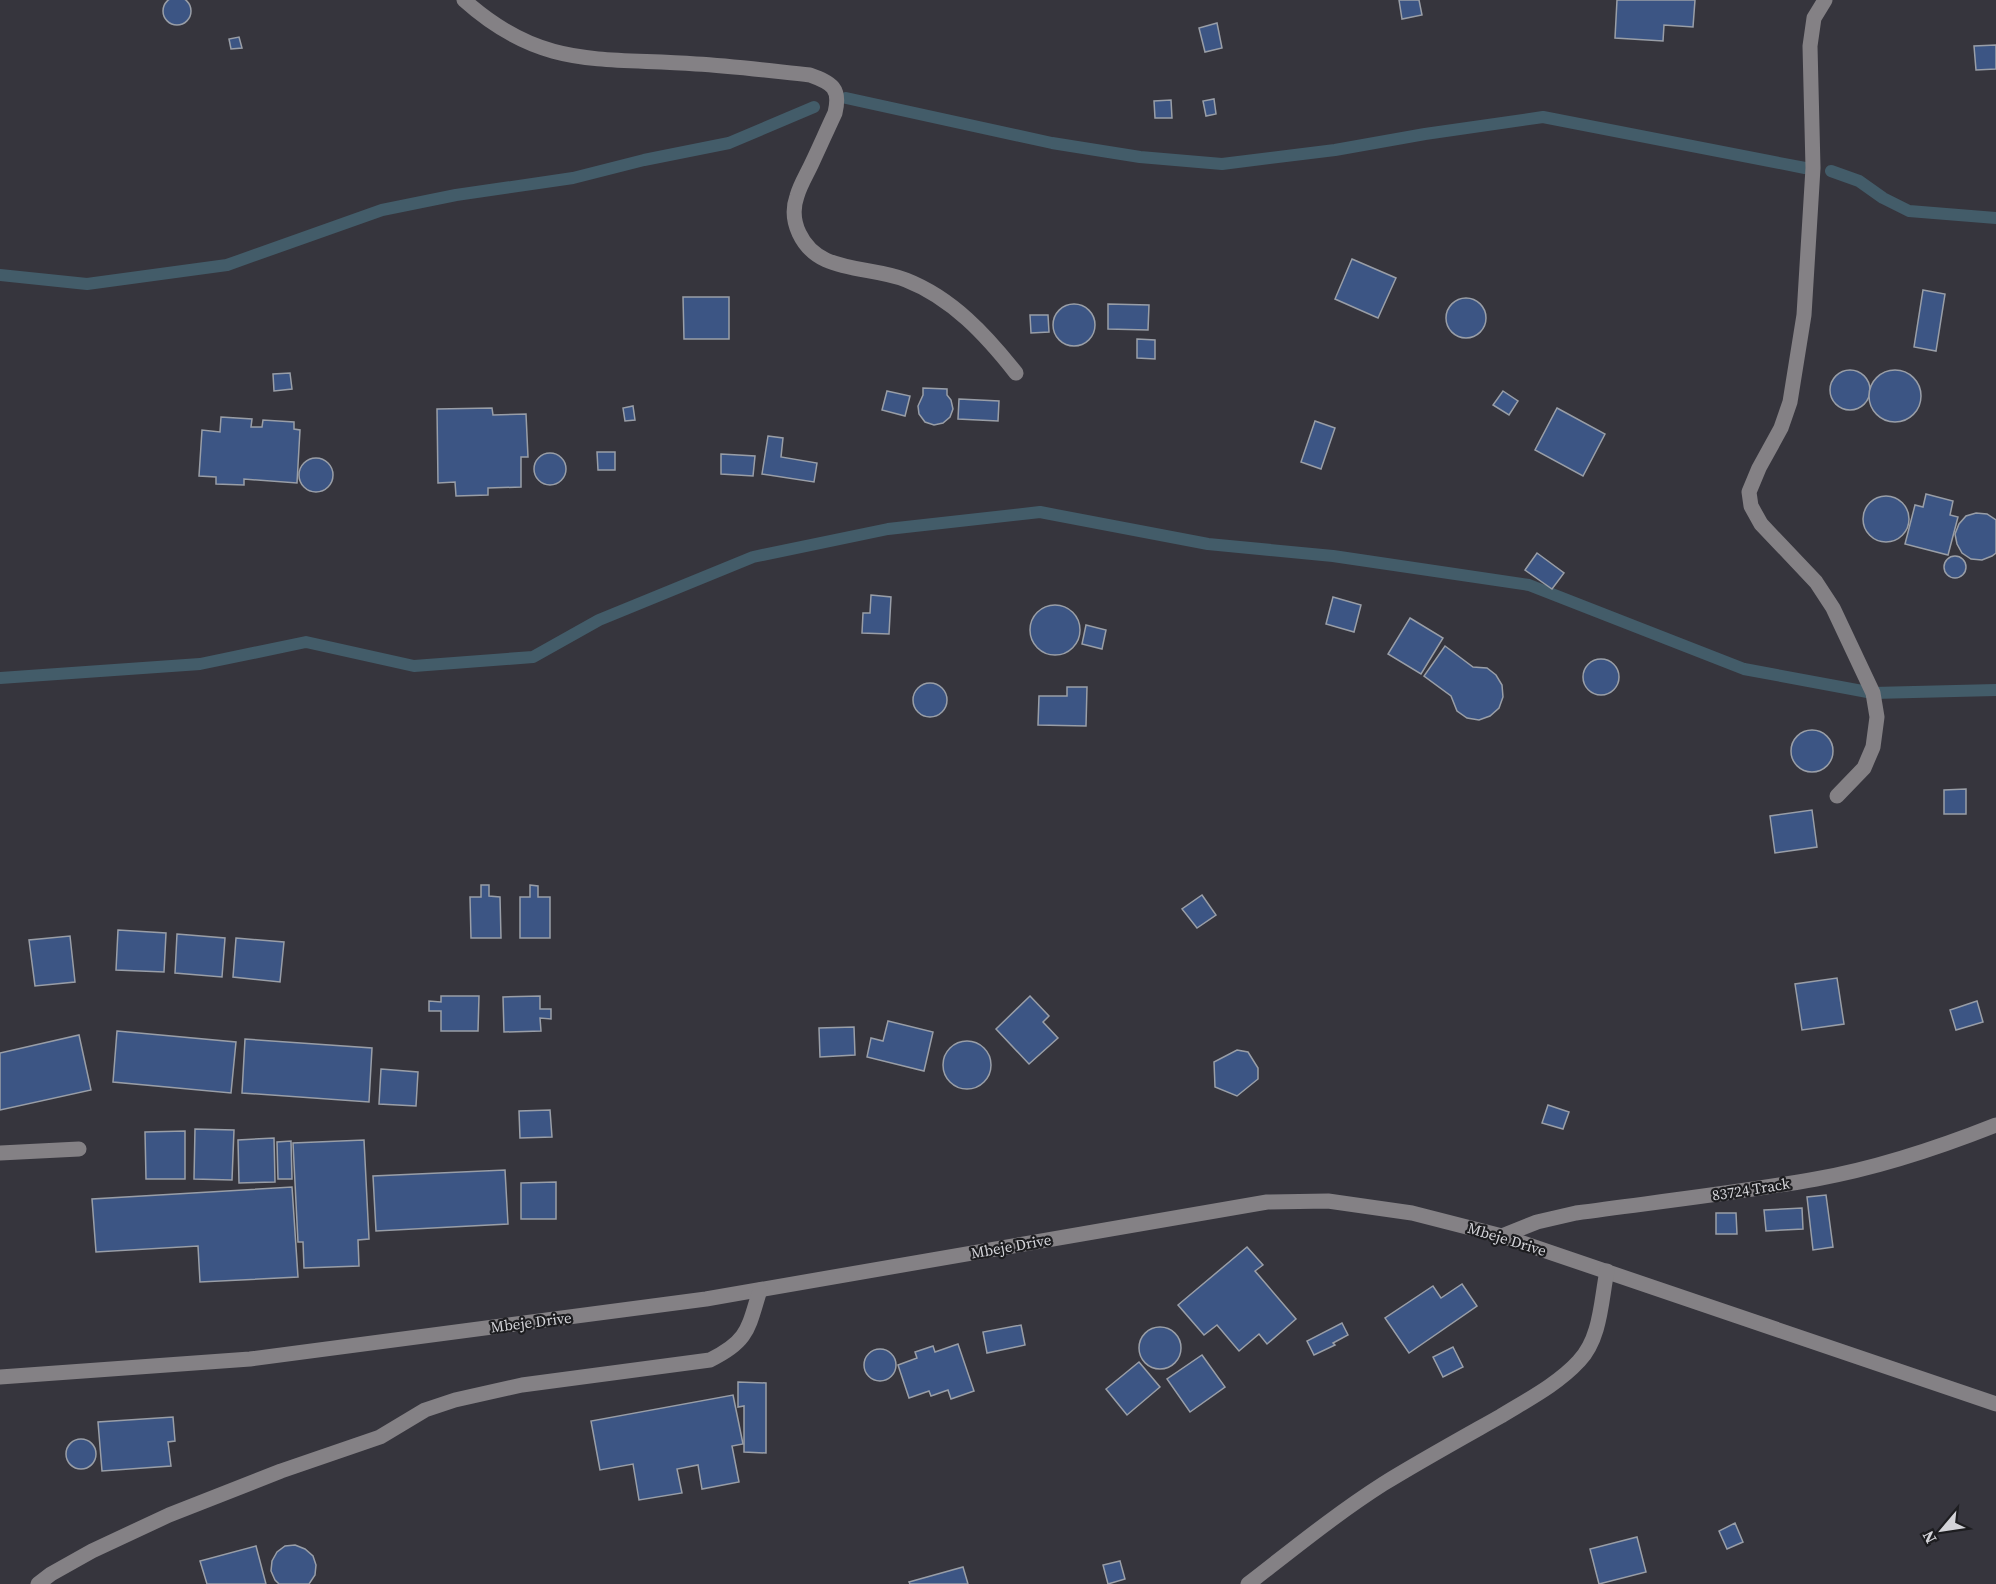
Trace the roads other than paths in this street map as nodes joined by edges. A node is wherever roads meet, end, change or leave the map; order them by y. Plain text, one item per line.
1 (464, 0) edge
2 (1825, 0) edge
3 (1016, 373) dead end
4 (1837, 796) dead end
5 (1996, 1125) edge
6 (79, 1149) dead end
7 (0, 1153) edge
8 (1502, 1236) junction
9 (1607, 1271) junction
10 (760, 1290) junction
11 (0, 1377) edge
12 (1996, 1404) edge
13 (38, 1584) edge
14 (1248, 1584) edge

1 - 3 street
2 - 4 street
5 - 8 street, 83724 Track
6 - 7 street
8 - 9 street, Mbeje Drive
8 - 10 street, Mbeje Drive
9 - 12 street, Mbeje Drive
9 - 14 street
10 - 11 street, Mbeje Drive
10 - 13 street

